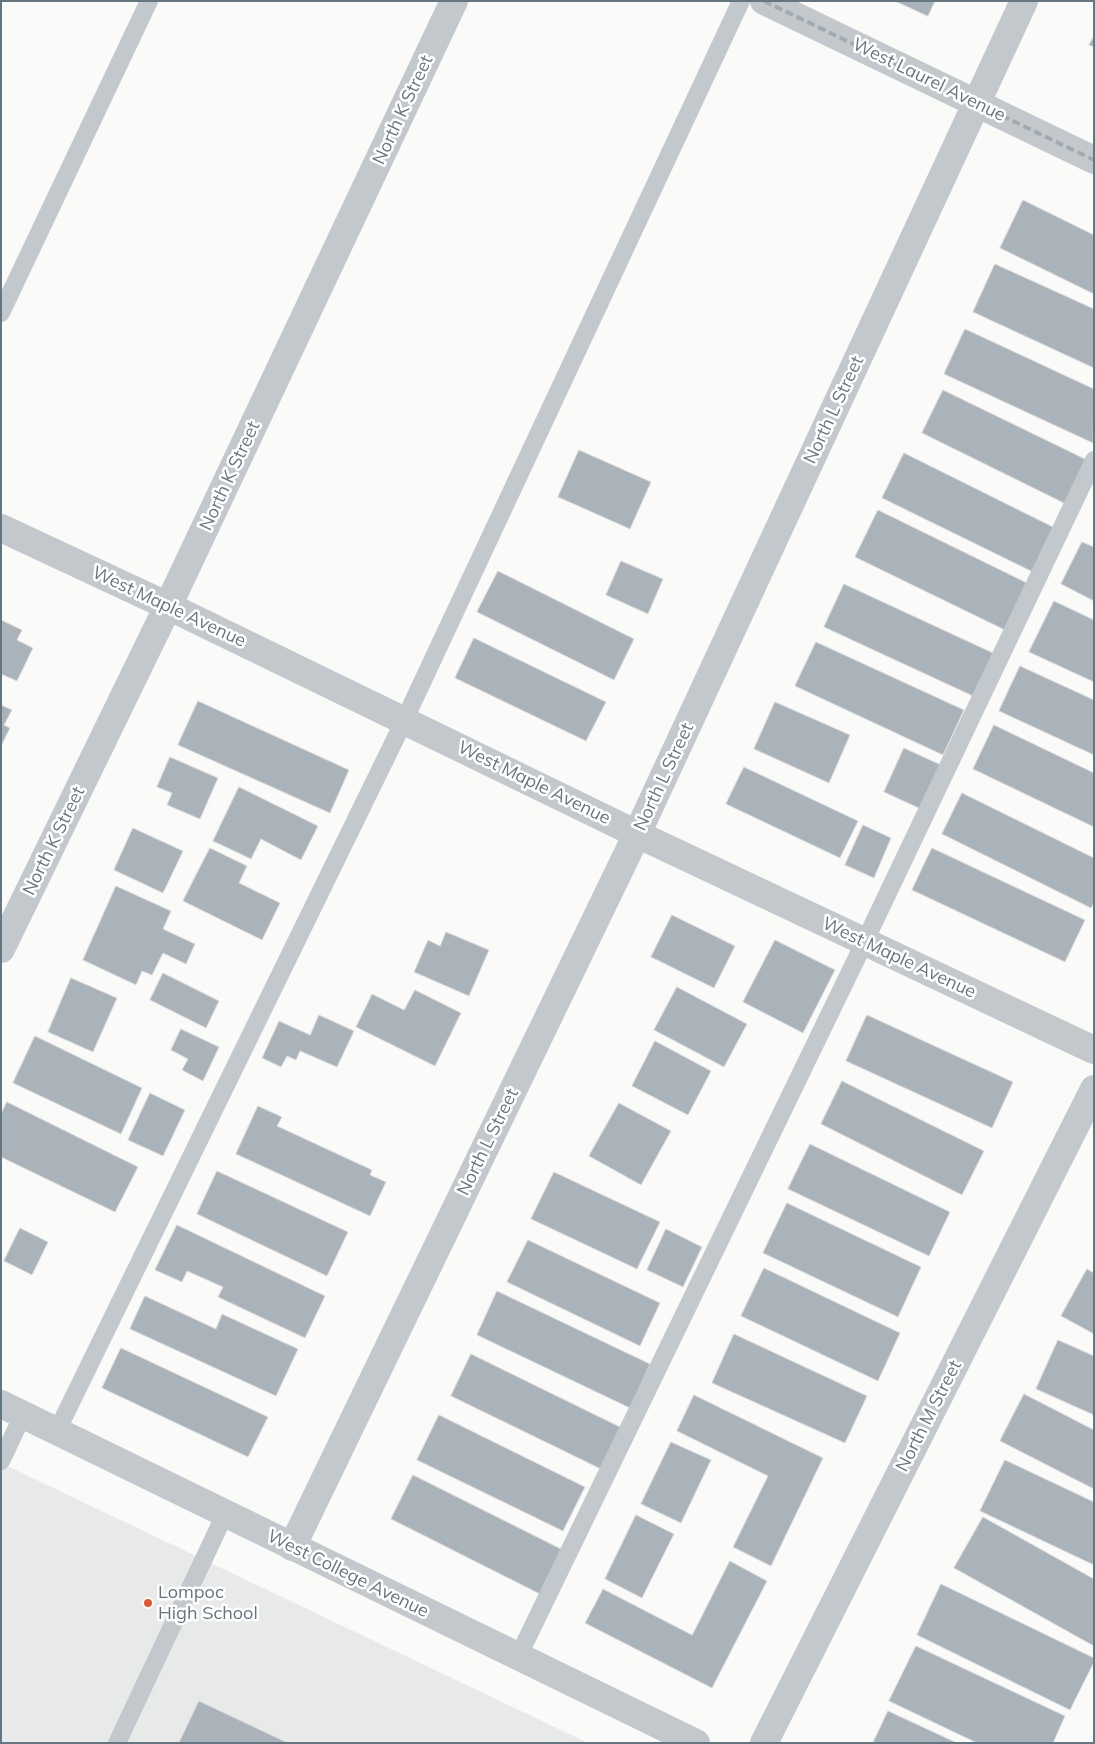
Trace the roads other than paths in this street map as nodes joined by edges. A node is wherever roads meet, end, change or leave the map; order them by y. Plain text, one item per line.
1 (150, 1) edge
2 (454, 1) edge
3 (741, 1) edge
4 (764, 1) edge
5 (1024, 1) edge
6 (976, 103) junction
7 (1094, 160) edge
8 (1, 313) edge
9 (1094, 460) edge
10 (1, 528) edge
11 (168, 606) junction
12 (404, 721) junction
13 (637, 834) junction
14 (865, 942) junction
15 (1, 949) edge
16 (1094, 1050) edge
17 (1094, 1089) edge
18 (12, 1409) edge
19 (57, 1431) junction
20 (1, 1460) edge
21 (225, 1514) junction
22 (292, 1547) junction
23 (518, 1657) junction
24 (117, 1743) edge
25 (696, 1743) edge
26 (764, 1743) edge

1 - 8 lane
2 - 11 street, North K Street
3 - 12 lane
4 - 6 street, West Laurel Avenue
5 - 6 street, North L Street
6 - 7 street, West Laurel Avenue
6 - 13 street, North L Street
9 - 14 lane
10 - 11 street, West Maple Avenue
11 - 12 street, West Maple Avenue
11 - 15 street, North K Street
12 - 13 street, West Maple Avenue
12 - 19 lane
13 - 14 street, West Maple Avenue
13 - 22 street, North L Street
14 - 16 street, West Maple Avenue
14 - 23 lane
17 - 26 street, North M Street
18 - 19 street, West College Avenue
18 - 20 lane
19 - 21 street, West College Avenue
21 - 22 street, West College Avenue
21 - 24 lane
22 - 23 street, West College Avenue
23 - 25 street, West College Avenue

